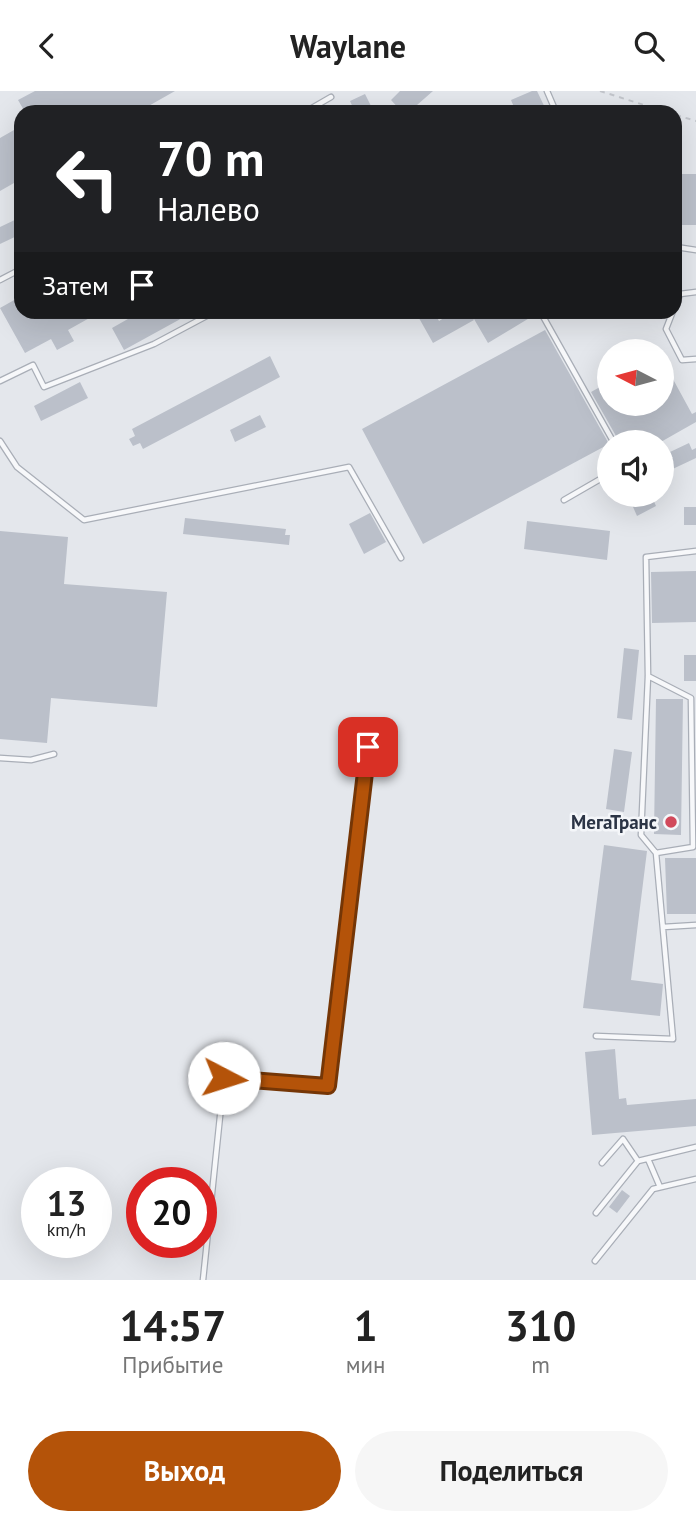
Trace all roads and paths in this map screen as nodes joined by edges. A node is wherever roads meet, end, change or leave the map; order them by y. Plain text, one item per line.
1 (600, 91) edge
2 (331, 97) dead end
3 (317, 105) edge
4 (644, 105) edge
5 (201, 319) edge
6 (544, 319) edge
7 (670, 319) edge
8 (696, 359) edge
9 (0, 381) edge
10 (607, 430) edge
11 (0, 441) edge
12 (597, 481) edge
13 (564, 500) dead end
14 (696, 551) edge
15 (401, 558) dead end
16 (648, 676) junction
17 (368, 747) dead end
18 (54, 754) dead end
19 (0, 758) edge
20 (656, 853) junction
21 (696, 925) edge
22 (663, 927) junction
23 (596, 1035) dead end
24 (696, 1147) edge
25 (648, 1159) junction
26 (638, 1161) junction
27 (602, 1163) dead end
28 (696, 1179) edge
29 (660, 1187) junction
30 (596, 1213) dead end
31 (595, 1261) dead end
32 (203, 1280) edge

1 - 4 path
2 - 3 lane
5 - 9 lane
6 - 10 lane
7 - 8 lane
11 - 15 lane
12 - 13 lane
14 - 16 lane
16 - 20 lane
16 - 20 lane
17 - 32 lane
18 - 19 lane
20 - 22 lane
21 - 22 lane
22 - 23 lane
24 - 25 lane
25 - 26 lane
25 - 29 lane
26 - 27 lane
26 - 30 lane
28 - 29 lane
29 - 31 lane

